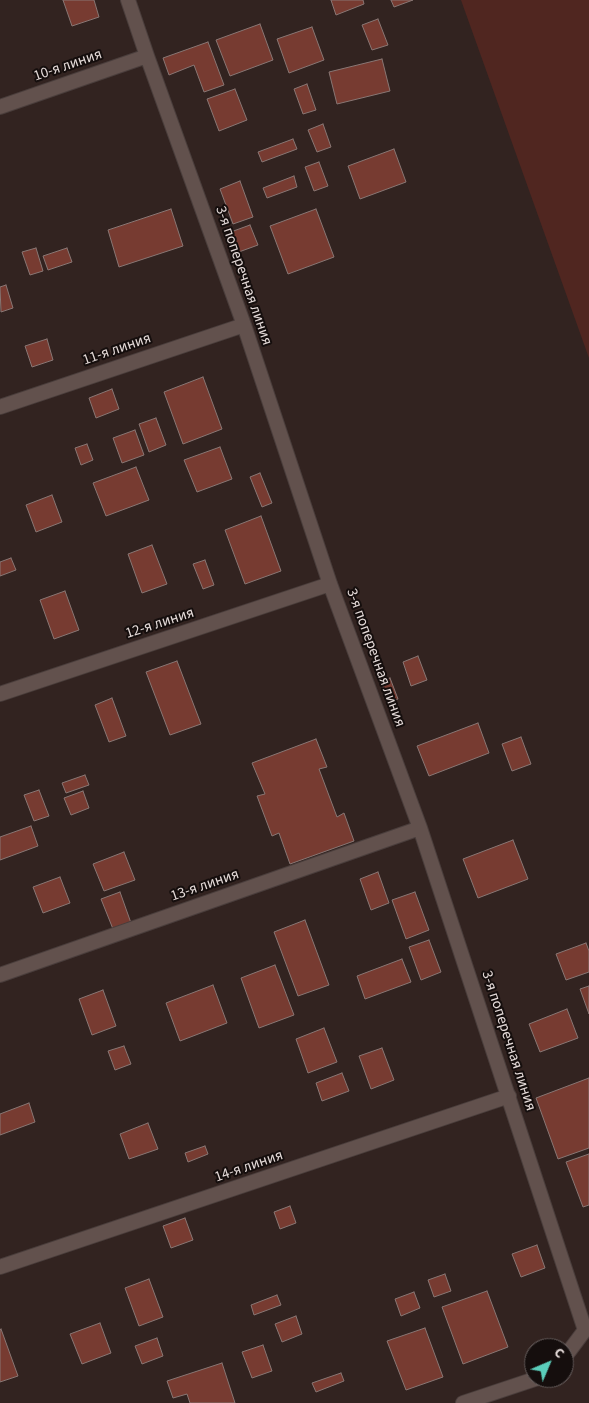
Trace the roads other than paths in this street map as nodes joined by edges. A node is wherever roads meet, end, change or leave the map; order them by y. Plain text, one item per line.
1 (128, 0) edge
2 (147, 56) junction
3 (0, 106) edge
4 (244, 325) junction
5 (0, 407) edge
6 (330, 584) junction
7 (0, 694) edge
8 (420, 828) junction
9 (0, 974) edge
10 (509, 1096) junction
11 (0, 1268) edge
12 (574, 1345) edge
13 (524, 1383) edge
14 (463, 1403) edge

1 - 2 street, 3-я поперечная линия
2 - 3 street, 10-я линия
2 - 4 street, 3-я поперечная линия
4 - 5 street, 11-я линия
4 - 6 street, 3-я поперечная линия
6 - 7 street, 12-я линия
6 - 8 street, 3-я поперечная линия
8 - 9 street, 13-я линия
8 - 10 street, 3-я поперечная линия
10 - 11 street, 14-я линия
10 - 12 street, 3-я поперечная линия
13 - 14 street

